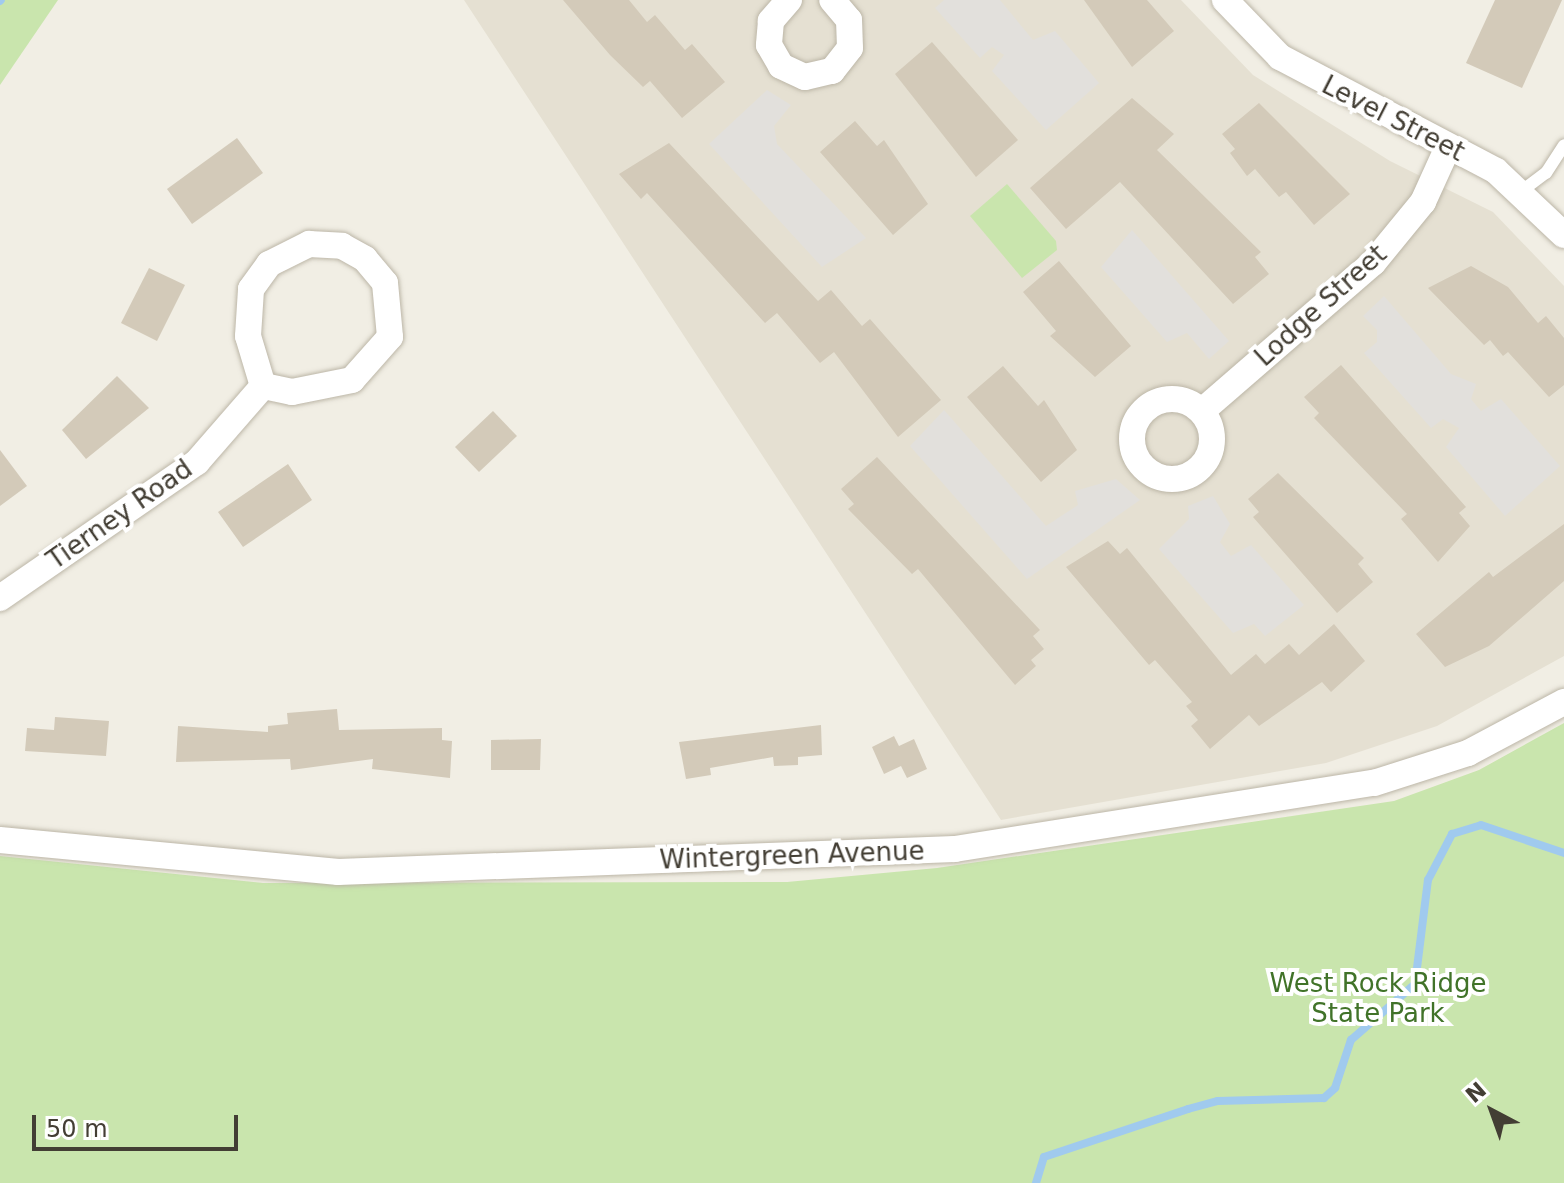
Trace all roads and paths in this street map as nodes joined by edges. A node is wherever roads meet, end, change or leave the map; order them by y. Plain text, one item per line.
1 (789, 0) edge
2 (1225, 0) edge
3 (841, 3) edge
4 (1564, 145) edge
5 (1448, 147) junction
6 (1519, 193) junction
7 (1564, 235) edge
8 (263, 386) junction
9 (1202, 411) dead end
10 (0, 598) edge
11 (1564, 702) edge
12 (0, 840) edge

1 - 3 street
2 - 5 street, Level Street
4 - 6 lane
5 - 6 street, Level Street
5 - 9 street, Lodge Street
6 - 7 street, Level Street
8 - 8 street
8 - 10 street, Tierney Road
11 - 12 street, Wintergreen Avenue

